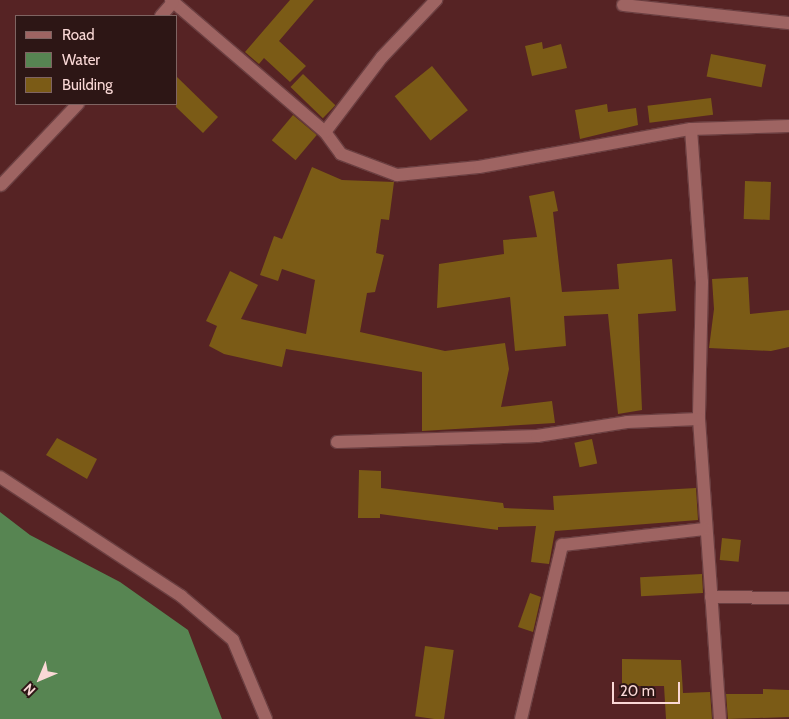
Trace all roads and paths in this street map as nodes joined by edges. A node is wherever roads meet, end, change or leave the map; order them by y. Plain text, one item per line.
1 (436, 0) edge
2 (172, 1) edge
3 (623, 5) dead end
4 (162, 15) edge
5 (789, 23) edge
6 (77, 105) edge
7 (789, 126) edge
8 (691, 129) junction
9 (325, 132) junction
10 (1, 185) edge
11 (698, 419) junction
12 (337, 442) dead end
13 (0, 476) edge
14 (705, 529) junction
15 (711, 597) junction
16 (789, 598) edge
17 (266, 719) edge
18 (522, 719) edge
19 (720, 719) edge

1 - 9 street
2 - 4 street
2 - 9 street
3 - 5 street
6 - 10 street
7 - 8 street
8 - 9 street
8 - 11 street
11 - 12 street
11 - 14 street
13 - 17 street
14 - 15 street
14 - 18 street
15 - 16 street
15 - 19 street

